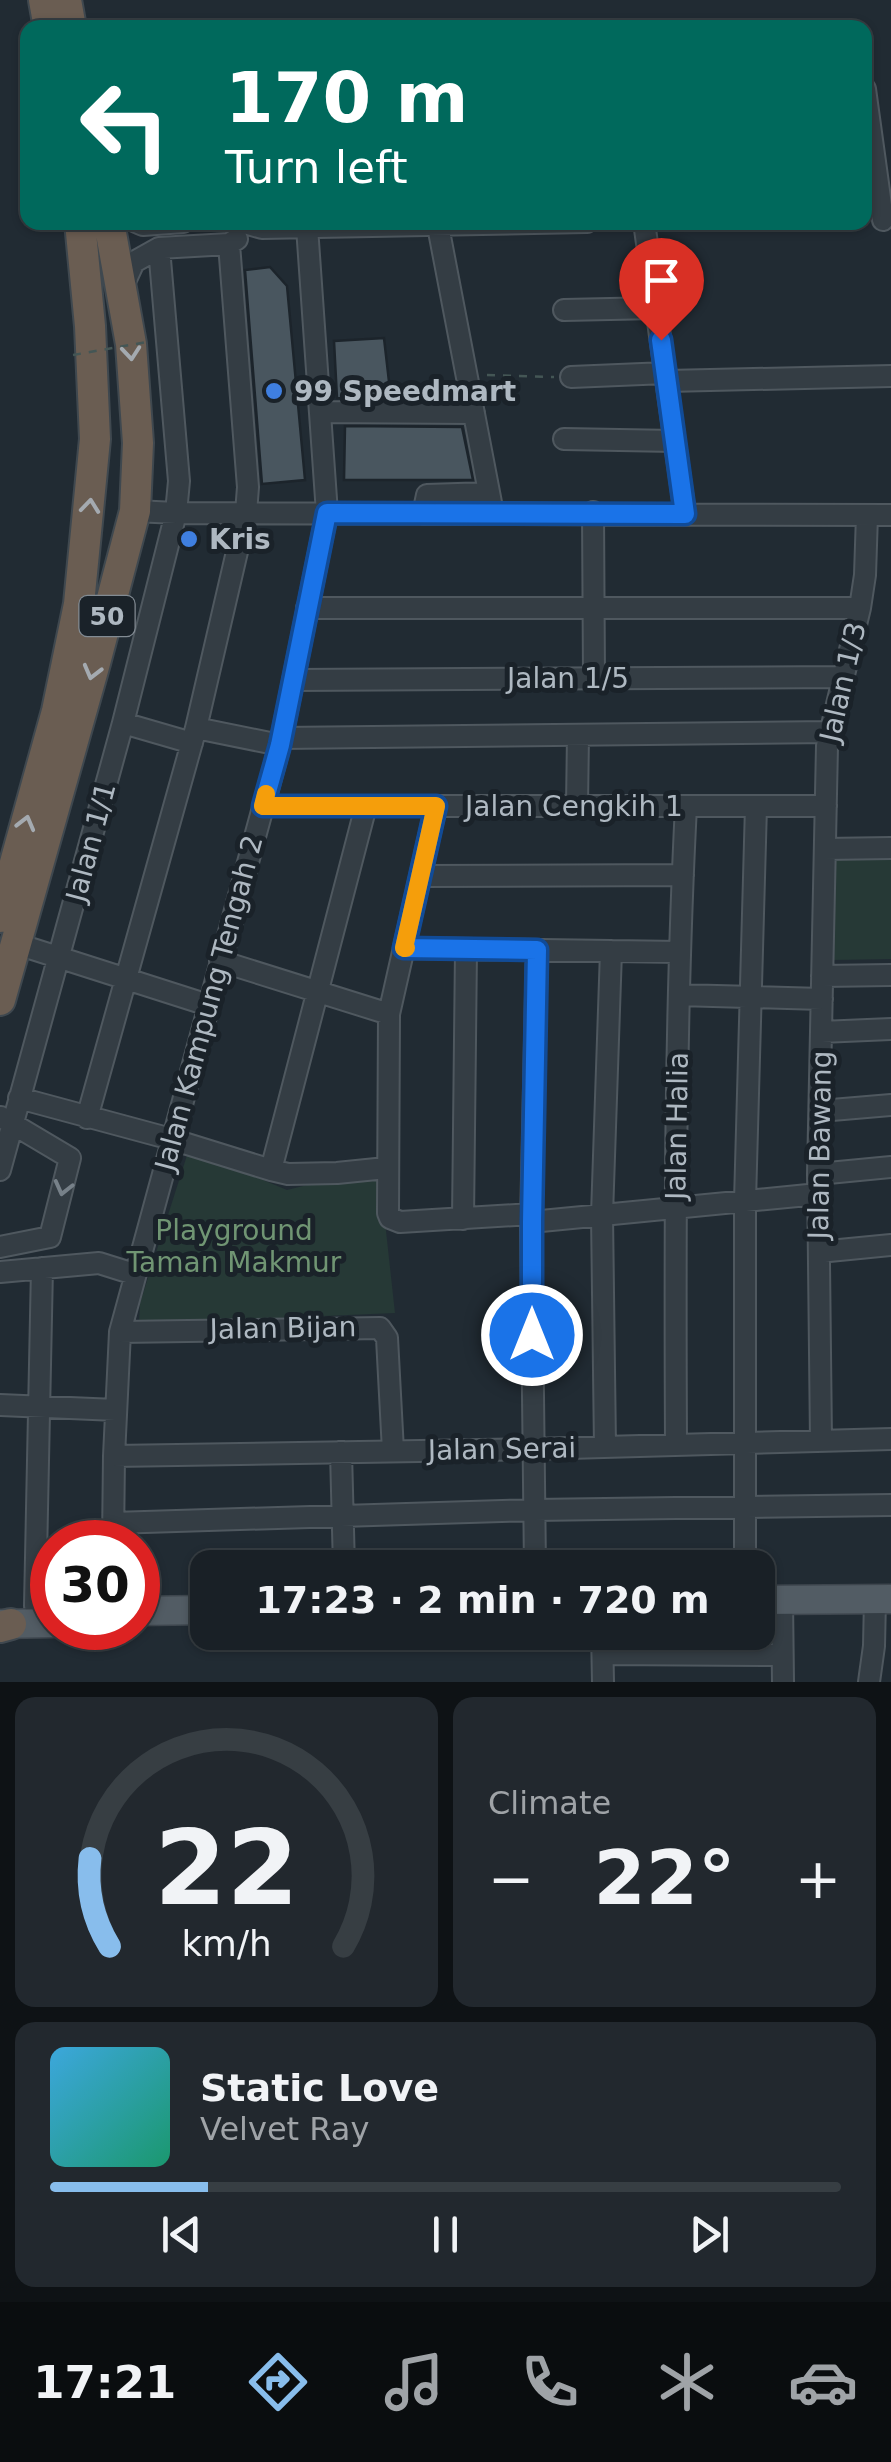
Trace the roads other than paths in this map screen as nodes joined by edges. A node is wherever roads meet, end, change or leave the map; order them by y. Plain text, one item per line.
1 (872, 150) edge
2 (880, 220) edge
3 (81, 230) edge
4 (111, 230) edge
5 (247, 230) edge
6 (307, 230) edge
7 (439, 230) edge
8 (645, 230) edge
9 (229, 244) junction
10 (158, 248) junction
11 (122, 290) junction
12 (656, 308) junction
13 (564, 310) dead end
14 (891, 376) edge
15 (570, 377) road end
16 (667, 377) junction
17 (321, 412) junction
18 (474, 413) junction
19 (564, 439) dead end
20 (675, 440) junction
21 (491, 503) junction
22 (134, 511) junction
23 (593, 512) junction
24 (176, 513) junction
25 (246, 513) junction
26 (327, 513) junction
27 (685, 514) junction
28 (868, 515) junction
29 (891, 515) edge
30 (308, 608) junction
31 (593, 608) junction
32 (860, 608) junction
33 (842, 677) junction
34 (594, 678) junction
35 (293, 680) junction
36 (124, 723) junction
37 (830, 732) junction
38 (194, 735) junction
39 (578, 735) junction
40 (280, 742) junction
41 (263, 806) junction
42 (366, 806) junction
43 (436, 806) junction
44 (577, 806) junction
45 (686, 806) junction
46 (756, 806) junction
47 (826, 806) junction
48 (891, 848) edge
49 (825, 849) junction
50 (683, 875) junction
51 (421, 876) junction
52 (0, 918) edge
53 (16, 944) junction
54 (404, 948) junction
55 (466, 950) junction
56 (537, 950) junction
57 (611, 951) junction
58 (680, 952) junction
59 (59, 957) junction
60 (220, 961) junction
61 (891, 975) edge
62 (822, 976) junction
63 (126, 979) junction
64 (318, 992) junction
65 (679, 995) junction
66 (750, 997) junction
67 (822, 999) junction
68 (0, 1000) edge
69 (208, 1005) junction
70 (390, 1014) junction
71 (891, 1029) edge
72 (821, 1032) junction
73 (19, 1098) junction
74 (891, 1105) edge
75 (820, 1112) junction
76 (87, 1118) junction
77 (6, 1120) edge
78 (172, 1139) junction
79 (891, 1167) edge
80 (386, 1168) junction
81 (0, 1170) edge
82 (270, 1170) junction
83 (818, 1184) junction
84 (745, 1202) junction
85 (675, 1209) junction
86 (602, 1215) junction
87 (532, 1218) junction
88 (463, 1219) junction
89 (891, 1245) edge
90 (0, 1247) edge
91 (819, 1252) junction
92 (42, 1268) junction
93 (0, 1272) edge
94 (134, 1274) junction
95 (120, 1332) junction
96 (0, 1405) edge
97 (38, 1407) junction
98 (116, 1410) junction
99 (891, 1439) edge
100 (821, 1441) junction
101 (744, 1443) junction
102 (676, 1445) junction
103 (605, 1447) junction
104 (533, 1449) junction
105 (393, 1451) junction
106 (340, 1452) junction
107 (114, 1456) junction
108 (891, 1505) edge
109 (744, 1507) junction
110 (534, 1510) junction
111 (342, 1516) junction
112 (113, 1520) edge
113 (160, 1530) edge
114 (343, 1550) edge
115 (535, 1550) edge
116 (744, 1550) edge
117 (883, 1599) edge
118 (775, 1600) edge
119 (190, 1610) edge
120 (160, 1611) edge
121 (22, 1617) edge
122 (775, 1623) edge
123 (883, 1647) edge
124 (602, 1650) edge
125 (707, 1650) edge
126 (782, 1655) junction
127 (603, 1682) edge
128 (783, 1682) edge
129 (870, 1682) edge

1 - 2 street
52 -> 3 highway, 50
4 - 11 highway, 50
5 - 9 street
6 - 17 street, Jalan Kampung Tengah 2
7 - 18 street
8 - 12 street
9 - 10 street
9 - 25 street
10 - 11 street
10 - 24 street, Jalan 1/1
11 -> 22 highway, 50
12 - 13 street
12 - 16 street
14 - 16 street
15 - 16 street
16 - 20 street
17 - 18 street
17 - 26 street, Jalan Kampung Tengah 2
18 - 21 street
19 - 20 street
20 - 27 street
21 - 23 street
21 - 26 street
22 - 24 street
22 -> 53 highway, 50
23 - 27 street
23 - 31 street
24 - 25 street
24 - 36 street, Jalan 1/1
25 - 26 street
25 - 38 street
26 - 30 street, Jalan Kampung Tengah 2
27 - 28 street
28 - 29 street
28 - 32 street, Jalan 1/3
30 - 31 street
30 - 35 street, Jalan Kampung Tengah 2
31 - 32 street
31 - 34 street
32 - 33 street, Jalan 1/3
33 - 34 street, Jalan 1/5
33 - 37 street, Jalan 1/3
34 - 35 street, Jalan 1/5
35 - 40 street, Jalan Kampung Tengah 2
36 - 38 street
36 - 59 street, Jalan 1/1
37 - 39 street
37 - 47 street, Jalan 1/3
38 - 40 street
38 - 63 street
39 - 40 street
39 - 44 street
40 - 41 street, Jalan Kampung Tengah 2
41 - 42 street, Jalan Cengkih 1
41 - 60 street, Jalan Kampung Tengah 2
42 - 43 street, Jalan Cengkih 1
42 - 64 street
43 - 44 street, Jalan Cengkih 1
43 - 51 street
44 - 45 street, Jalan Cengkih 1
45 - 46 street, Jalan Cengkih 1
45 - 50 street, Jalan Halia
46 - 47 street, Jalan Cengkih 1
46 - 66 street
47 - 49 street, Jalan 1/3
48 - 49 street
49 - 62 street, Jalan Bawang
50 - 51 street
50 - 58 street, Jalan Halia
51 - 54 street
53 - 59 street
53 - 68 highway, 50
54 - 55 street
54 - 70 street
55 - 56 street
55 - 88 street
56 - 57 street
56 - 87 street
57 - 58 street
57 - 86 street
58 - 65 street, Jalan Halia
59 - 63 street
59 - 73 street, Jalan 1/1
60 - 64 street
60 - 69 street, Jalan Kampung Tengah 2
61 - 62 street
62 - 67 street, Jalan Bawang
63 - 69 street
63 - 76 street
64 - 70 street
64 - 82 street
65 - 66 street
65 - 85 street, Jalan Halia
66 - 67 street
66 - 84 street
67 - 72 street, Jalan Bawang
69 - 78 street, Jalan Kampung Tengah 2
70 - 80 street
71 - 72 street
72 - 75 street, Jalan Bawang
73 - 76 street
73 - 77 street, Jalan 1/1
74 - 75 street
75 - 83 street, Jalan Bawang
76 - 78 street
77 - 81 street, Jalan 1/1
77 -> 90 street
78 - 82 street
78 - 94 street, Jalan Kampung Tengah 2
79 - 83 street
80 - 82 street
80 - 88 street
83 - 84 street
83 - 91 street, Jalan Bawang
84 - 85 street
84 - 101 street
85 - 86 street
85 - 102 street, Jalan Halia
86 - 87 street
86 - 103 street
87 - 88 street
87 - 104 street
89 - 91 street
91 - 100 street, Jalan Bawang
92 - 93 street
92 - 94 street
92 - 97 street
94 - 95 street, Jalan Kampung Tengah 2
95 - 98 street, Jalan Kampung Tengah 2
95 - 105 street, Jalan Bijan
96 - 97 street
97 - 98 street
97 - 121 street
98 - 107 street, Jalan Kampung Tengah 2
99 - 100 street, Jalan Serai
100 - 101 street, Jalan Serai
101 - 102 street, Jalan Serai
101 - 109 street
102 - 103 street, Jalan Serai
103 - 104 street, Jalan Serai
104 - 105 street, Jalan Serai
104 - 110 street
105 - 106 street, Jalan Serai
106 - 107 street, Jalan Serai
106 - 111 street
107 - 112 street, Jalan Kampung Tengah 2
108 - 109 street
109 - 110 street
109 - 116 street
110 - 111 street
110 - 115 street
111 - 113 street
111 - 114 street
117 - 118 main road
117 - 123 street
119 - 120 main road
122 - 126 street
123 - 129 street
124 - 127 street
125 - 126 street
126 - 128 street

